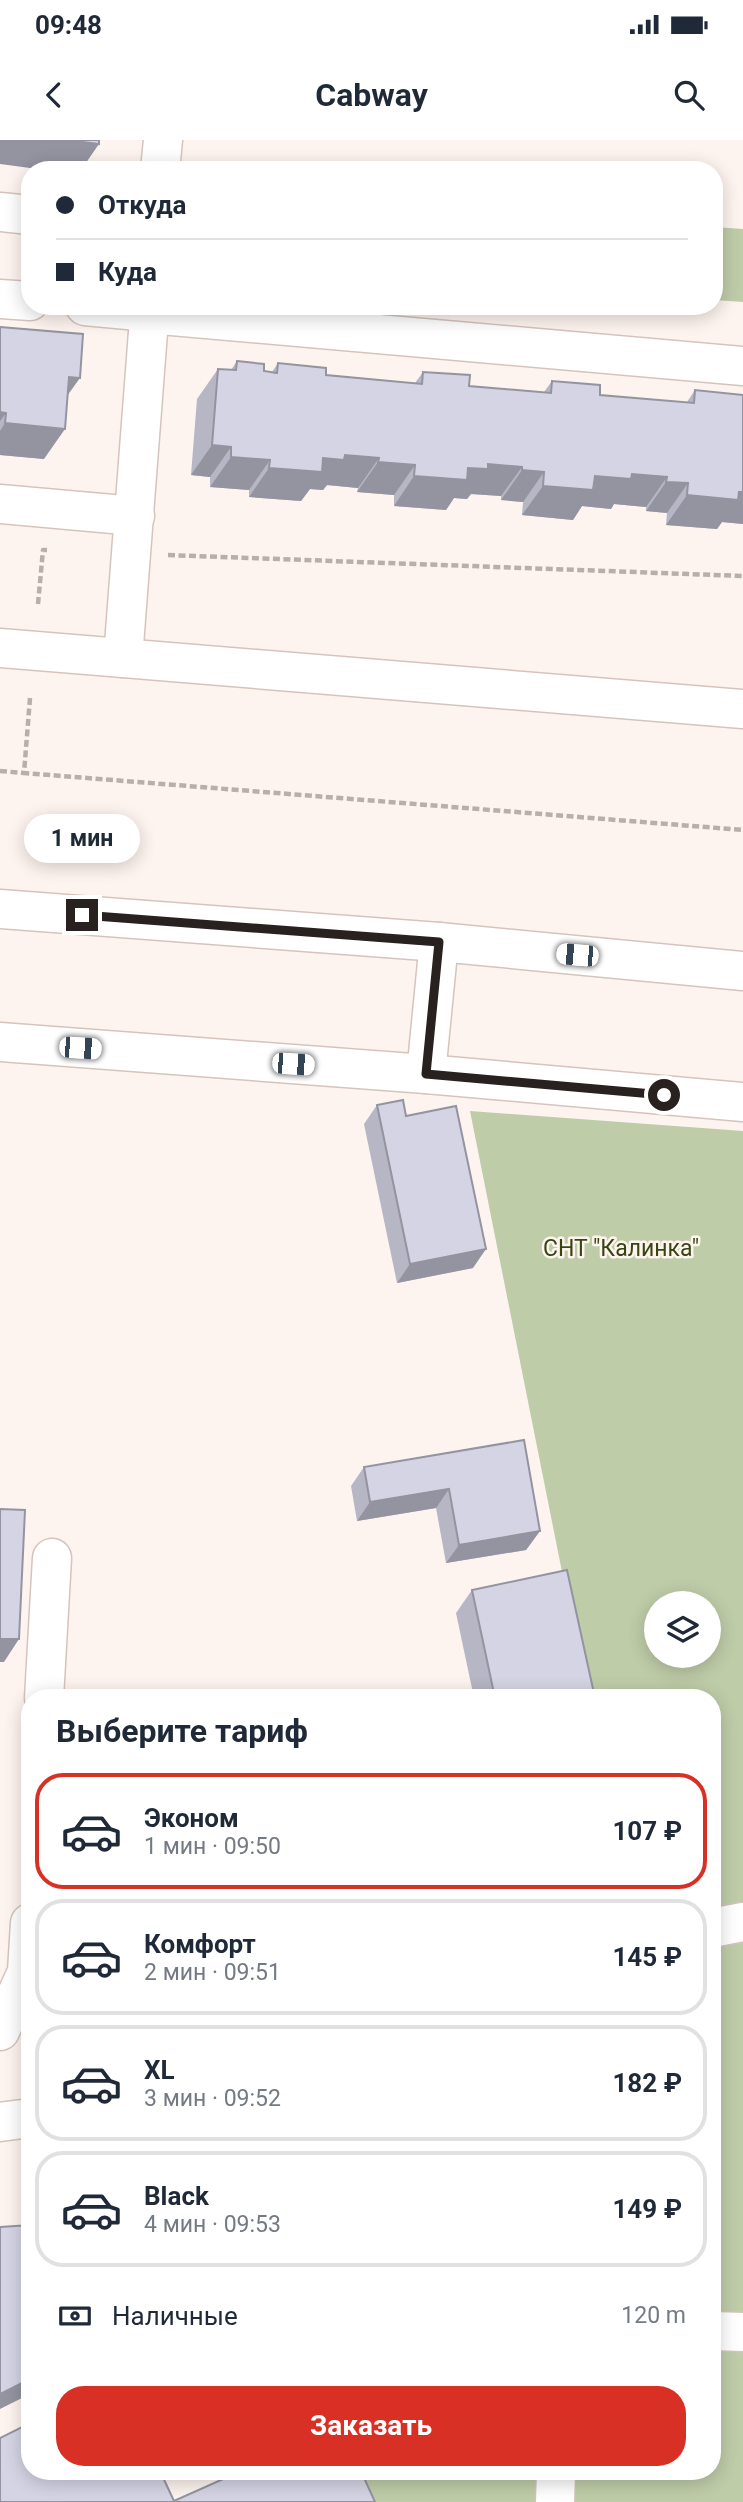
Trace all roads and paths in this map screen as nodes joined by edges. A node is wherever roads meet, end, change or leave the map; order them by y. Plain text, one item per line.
1 (163, 140) edge
2 (161, 161) edge
3 (0, 212) edge
4 (21, 214) edge
5 (0, 299) edge
6 (21, 301) edge
7 (149, 315) edge
8 (192, 315) edge
9 (743, 366) edge
10 (0, 504) edge
11 (135, 516) junction
12 (55, 550) dead end
13 (132, 553) junction
14 (743, 576) edge
15 (38, 604) dead end
16 (0, 648) edge
17 (123, 658) junction
18 (30, 698) dead end
19 (743, 709) edge
20 (0, 771) edge
21 (24, 773) junction
22 (743, 830) edge
23 (0, 909) edge
24 (439, 942) junction
25 (743, 971) edge
26 (0, 1042) edge
27 (426, 1074) junction
28 (743, 1102) edge
29 (52, 1558) dead end
30 (45, 1689) edge
31 (743, 1922) edge
32 (721, 1926) edge
33 (21, 1985) edge
34 (0, 2031) edge
35 (21, 2119) edge
36 (0, 2122) edge
37 (721, 2331) edge
38 (743, 2332) edge
39 (556, 2480) edge
40 (555, 2502) edge

1 - 2 street
3 - 4 street
5 - 6 street
7 - 11 street
8 - 9 street
10 - 11 street
11 - 13 street
12 - 15 path
13 - 14 path
13 - 17 street
16 - 17 street
17 - 19 street
18 - 21 path
20 - 21 path
21 - 22 path
23 - 24 street
24 - 25 street
24 - 27 street
26 - 27 street
27 - 28 street
29 - 30 street
31 - 32 street
33 - 34 street
35 - 36 street
37 - 38 street
39 - 40 street

